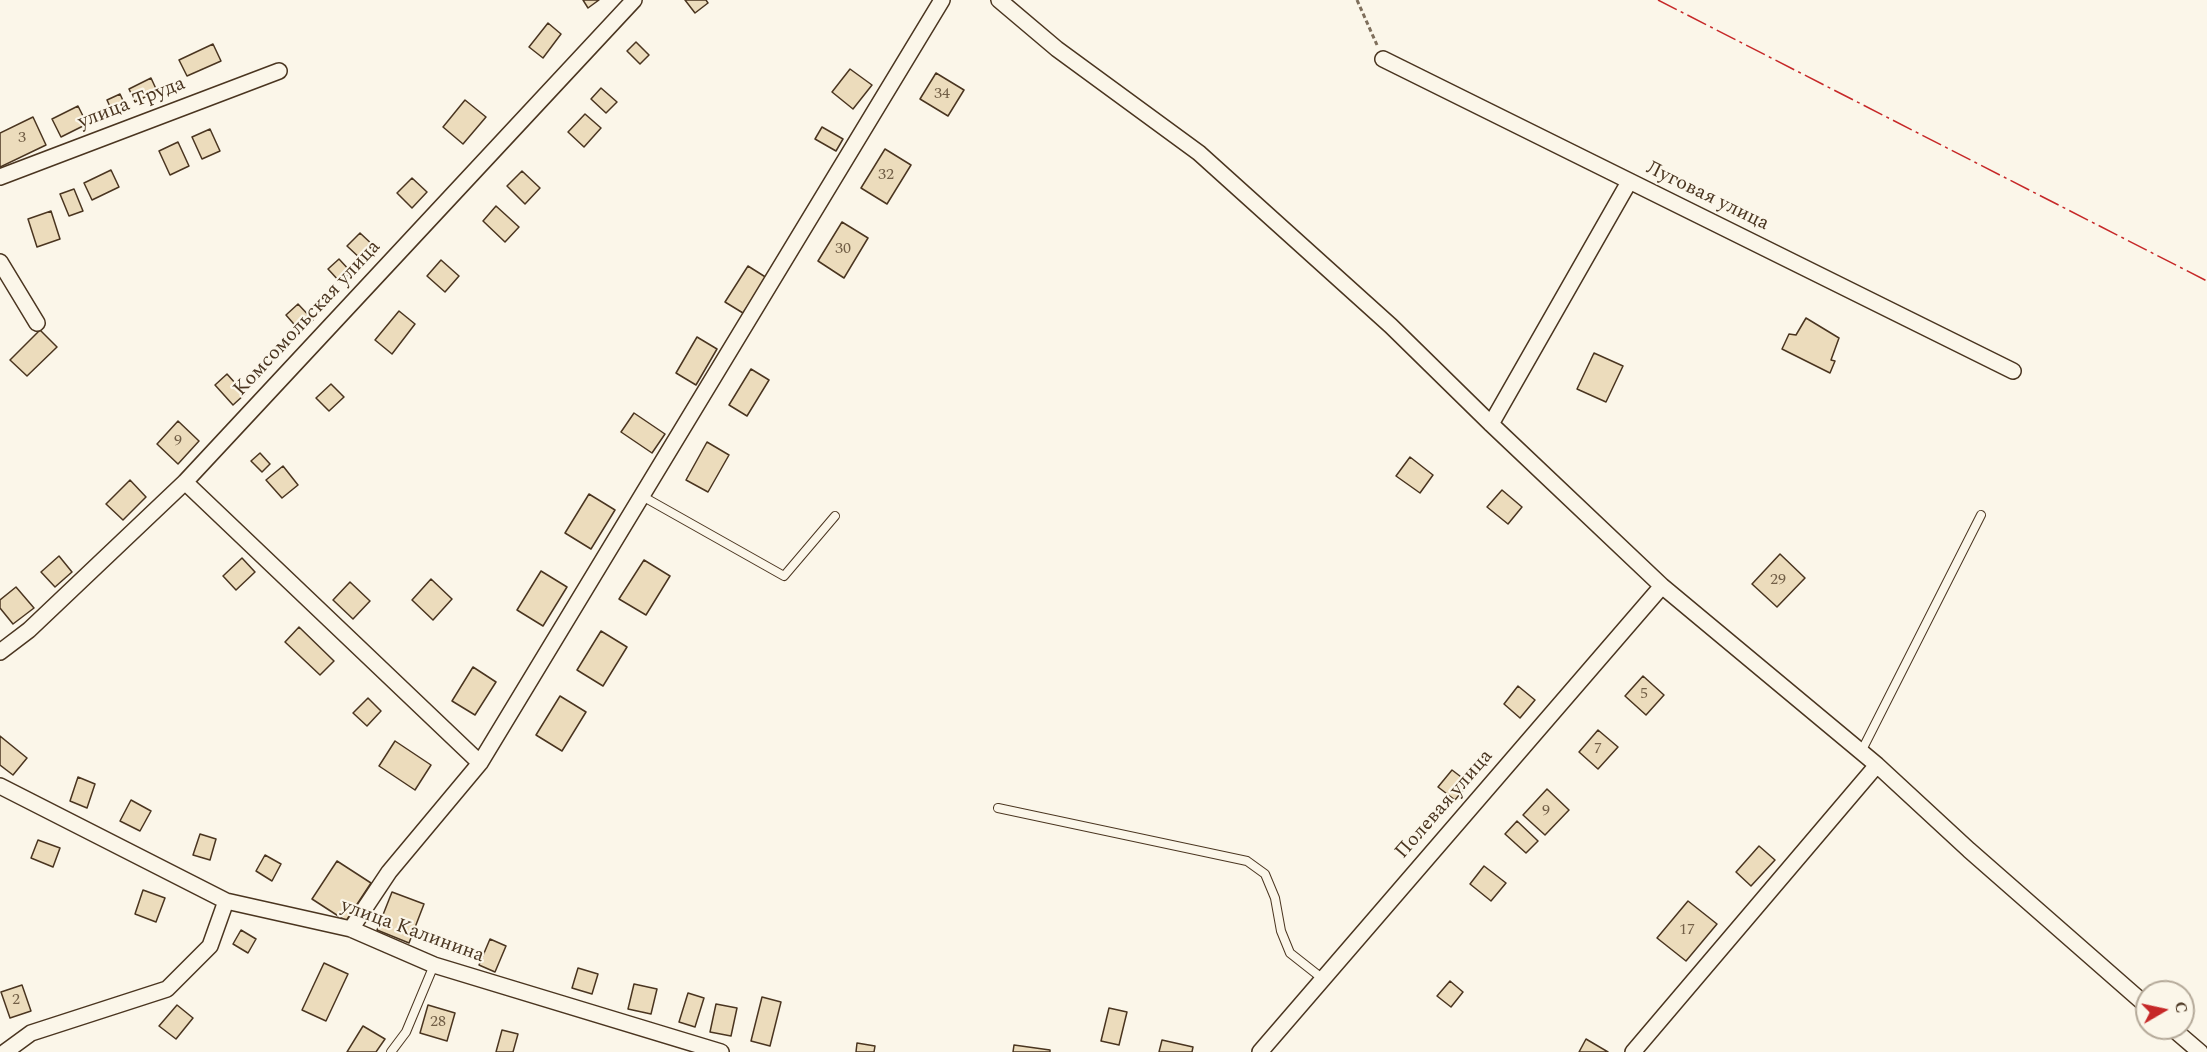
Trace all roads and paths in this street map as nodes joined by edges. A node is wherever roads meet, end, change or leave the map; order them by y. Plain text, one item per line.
1 (634, 0) edge
2 (942, 0) edge
3 (999, 0) edge
4 (1357, 0) edge
5 (1383, 59) joint
6 (279, 71) dead end
7 (0, 177) edge
8 (1629, 182) junction
9 (0, 262) edge
10 (37, 322) dead end
11 (2013, 371) dead end
12 (1491, 424) junction
13 (185, 482) junction
14 (642, 496) junction
15 (1981, 515) dead end
16 (835, 516) dead end
17 (1662, 586) junction
18 (0, 652) edge
19 (1861, 752) junction
20 (480, 763) junction
21 (1877, 765) junction
22 (0, 786) edge
23 (998, 808) dead end
24 (226, 901) junction
25 (351, 929) junction
26 (434, 965) junction
27 (1323, 979) junction
28 (2135, 995) edge
29 (2186, 1040) edge
30 (5, 1052) edge
31 (392, 1052) edge
32 (721, 1052) edge
33 (1260, 1052) edge
34 (1633, 1052) edge
35 (2200, 1052) edge

1 - 13 street, Комсомольская улица
2 - 14 street
3 - 12 street
4 - 5 path
5 - 8 street, Луговая улица
6 - 7 street, улица Труда
8 - 11 street, Луговая улица
8 - 12 street
9 - 10 street
12 - 17 street
13 - 18 street, Комсомольская улица
13 - 20 street
14 - 16 lane
14 - 20 street
15 - 19 lane
17 - 19 street
17 - 27 street, Полевая улица
19 - 21 street
20 - 25 street
21 - 28 street
21 - 34 street
22 - 24 street, улица Калинина
23 - 27 lane
24 - 25 street, улица Калинина
24 - 30 street
25 - 26 street, улица Калинина
26 - 31 lane
26 - 32 street, улица Калинина
27 - 33 street, Полевая улица
29 - 35 street

